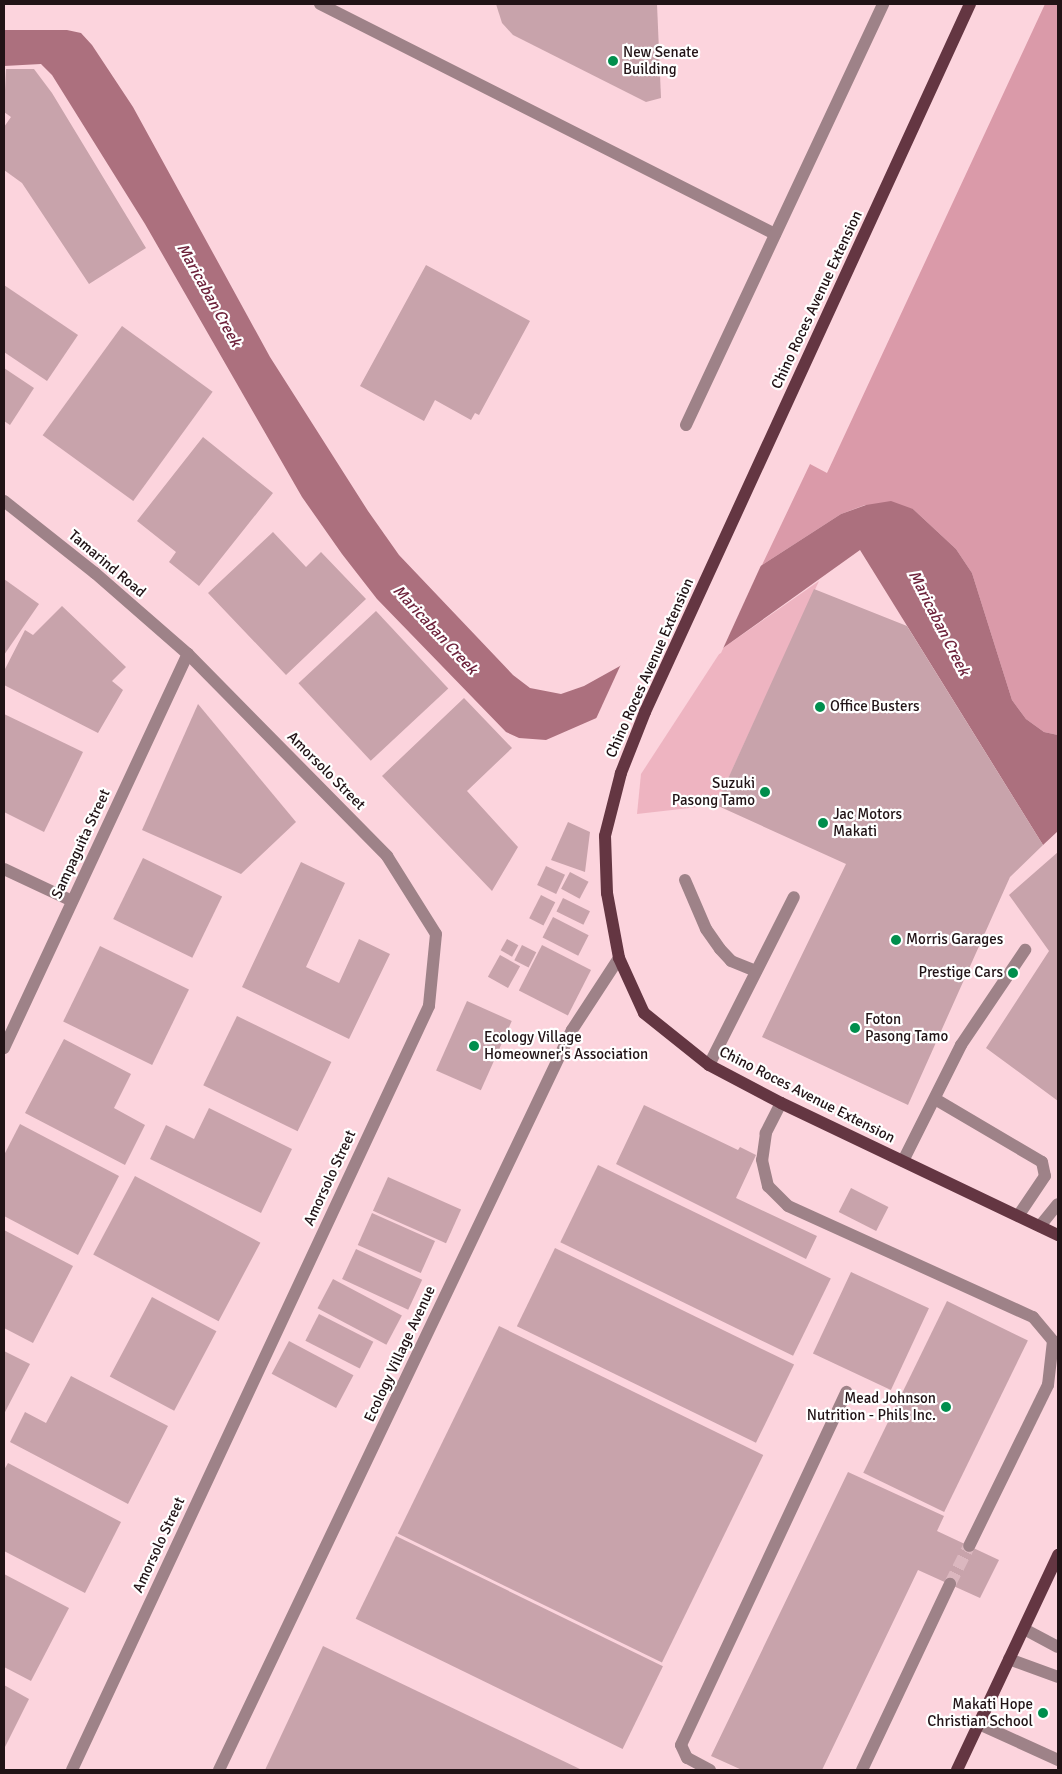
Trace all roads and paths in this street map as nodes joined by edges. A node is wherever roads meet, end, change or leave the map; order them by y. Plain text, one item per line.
1 (320, 4) edge
2 (883, 4) edge
3 (970, 4) edge
4 (775, 234) junction
5 (686, 425) dead end
6 (4, 502) edge
7 (188, 654) junction
8 (4, 869) edge
9 (685, 880) dead end
10 (794, 897) dead end
11 (72, 901) junction
12 (1025, 950) dead end
13 (619, 958) junction
14 (756, 972) junction
15 (4, 1048) edge
16 (709, 1065) junction
17 (935, 1099) junction
18 (781, 1103) junction
19 (903, 1161) junction
20 (1058, 1204) edge
21 (1018, 1216) junction
22 (1040, 1226) junction
23 (1058, 1235) edge
24 (846, 1392) dead end
25 (969, 1546) tunnel mouth
26 (1058, 1555) edge
27 (1054, 1575) edge
28 (950, 1584) tunnel mouth
29 (1024, 1629) junction
30 (1058, 1647) edge
31 (1010, 1660) junction
32 (1058, 1677) edge
33 (979, 1724) junction
34 (1058, 1760) edge
35 (72, 1770) edge
36 (219, 1770) edge
37 (710, 1770) edge
38 (862, 1770) edge
39 (957, 1770) edge

1 - 4 street
2 - 4 street
3 - 13 main road, Chino Roces Avenue Extension
4 - 5 street
6 - 7 street, Tamarind Road
7 - 11 street, Sampaguita Street
7 - 35 street, Amorsolo Street
8 - 11 street
9 - 14 street
10 - 14 street
11 - 15 street, Sampaguita Street
12 - 17 street
13 - 16 main road, Chino Roces Avenue Extension
13 - 36 street, Ecology Village Avenue
14 - 16 street
16 - 18 main road, Chino Roces Avenue Extension
17 - 19 street
17 - 21 street
18 - 19 main road, Chino Roces Avenue Extension
18 - 25 street
19 - 21 main road, Chino Roces Avenue Extension
20 - 22 street
21 - 22 main road, Chino Roces Avenue Extension
22 - 23 main road, Chino Roces Avenue Extension
24 - 37 street
26 - 27 main road
27 - 29 main road
28 - 38 street
29 - 30 street
29 - 31 main road
31 - 32 street
31 - 33 main road
33 - 34 street
33 - 39 main road

